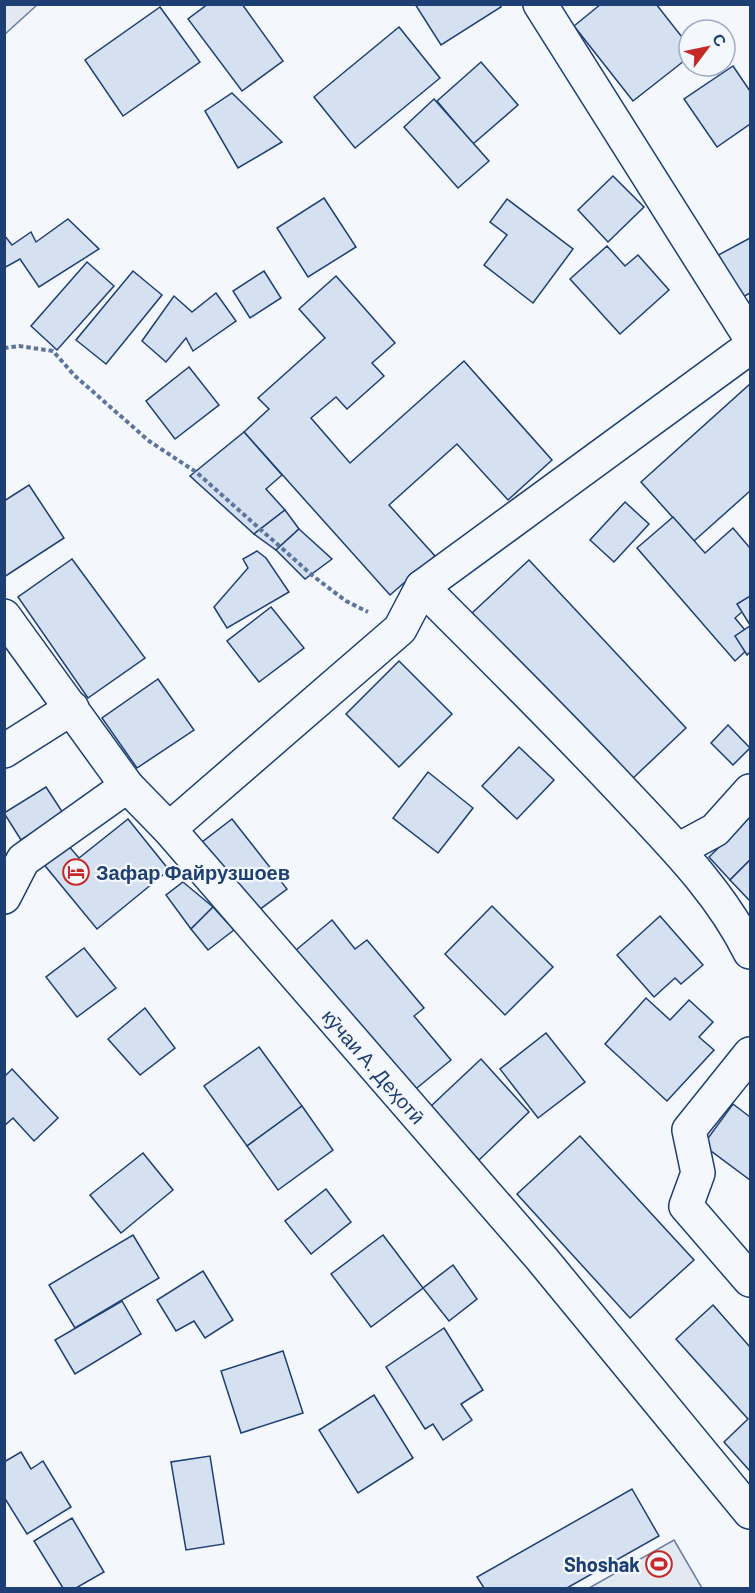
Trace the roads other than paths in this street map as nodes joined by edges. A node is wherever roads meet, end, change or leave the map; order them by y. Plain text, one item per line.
1 (540, 4) edge
2 (750, 337) edge
3 (750, 347) edge
4 (422, 587) junction
5 (4, 616) edge
6 (72, 708) junction
7 (4, 752) edge
8 (127, 786) junction
9 (750, 791) edge
10 (169, 829) junction
11 (678, 850) junction
12 (4, 897) edge
13 (750, 952) edge
14 (750, 1054) edge
15 (750, 1280) edge
16 (750, 1512) edge

1 - 2 street
3 - 4 street
4 - 10 street
4 - 11 street
5 - 6 street, кӯчаи А. Деҳотӣ
6 - 7 street
6 - 8 street, кӯчаи А. Деҳотӣ
8 - 10 street, кӯчаи А. Деҳотӣ
8 - 12 street
9 - 11 street
10 - 16 street, кӯчаи А. Деҳотӣ
11 - 13 street
14 - 15 street

